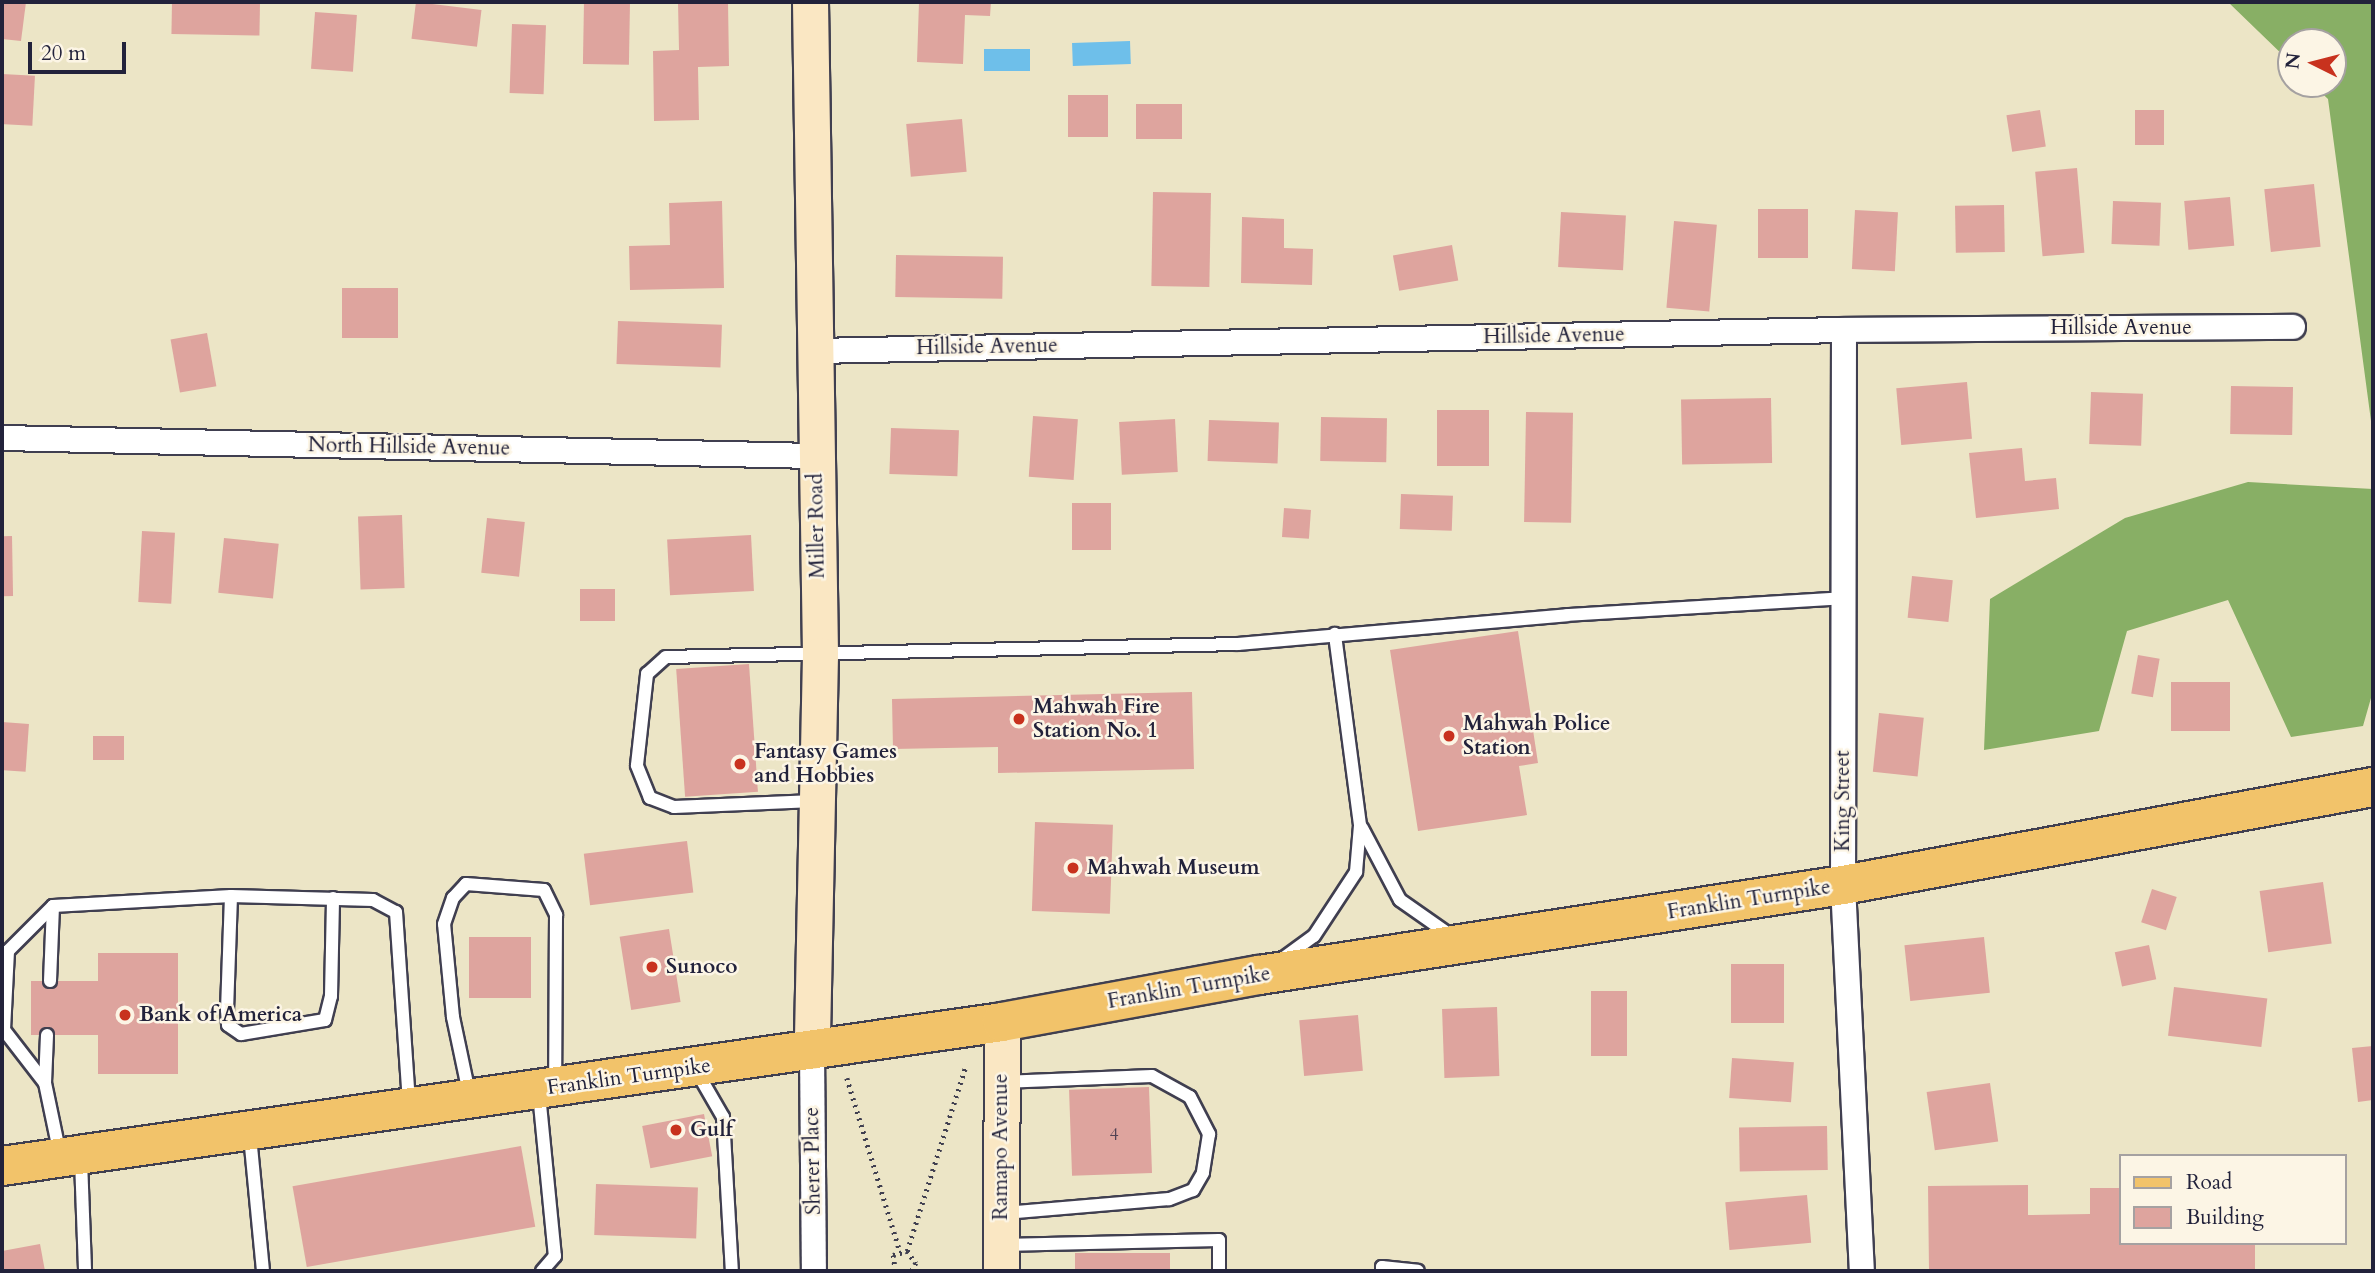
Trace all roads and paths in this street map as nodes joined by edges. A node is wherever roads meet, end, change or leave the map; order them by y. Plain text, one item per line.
1 (810, 2) edge
2 (2293, 327) dead end
3 (1844, 330) junction
4 (815, 351) junction
5 (2, 438) edge
6 (816, 456) junction
7 (1844, 598) junction
8 (1335, 634) junction
9 (820, 655) junction
10 (2373, 787) edge
11 (817, 800) junction
12 (1360, 825) junction
13 (1843, 885) junction
14 (231, 896) junction
15 (333, 898) junction
16 (52, 906) junction
17 (1465, 944) junction
18 (1259, 975) junction
19 (50, 981) dead end
20 (1002, 1022) junction
21 (47, 1035) dead end
22 (812, 1051) junction
23 (961, 1057) dead end
24 (968, 1059) junction
25 (694, 1068) junction
26 (853, 1073) dead end
27 (988, 1076) junction
28 (45, 1083) junction
29 (546, 1088) junction
30 (470, 1099) junction
31 (410, 1107) junction
32 (250, 1130) junction
33 (71, 1157) junction
34 (2, 1166) edge
35 (1001, 1243) edge
36 (900, 1251) junction
37 (907, 1251) junction
38 (85, 1271) edge
39 (263, 1271) edge
40 (542, 1271) edge
41 (732, 1271) edge
42 (814, 1271) edge
43 (895, 1271) edge
44 (912, 1271) edge
45 (1219, 1271) edge
46 (1381, 1271) edge
47 (1419, 1271) edge
48 (1862, 1271) edge

1 - 4 street, Miller Road
2 - 3 street, Hillside Avenue
3 - 4 street, Hillside Avenue
3 - 7 street, King Street
4 - 6 street, Miller Road
5 - 6 street, North Hillside Avenue
6 - 9 street, Miller Road
7 - 8 lane
7 - 13 street, King Street
8 - 9 lane
8 - 12 lane
9 - 11 street, Miller Road
9 - 11 lane
10 - 13 main road, Franklin Turnpike
11 - 22 street, Miller Road
12 - 17 lane
12 - 18 lane
13 - 17 main road, Franklin Turnpike
13 - 48 street, King Street
14 - 15 lane
14 - 15 lane
14 - 16 lane
15 - 31 lane
16 - 19 lane
16 - 28 lane
17 - 18 main road, Franklin Turnpike
18 - 20 main road, Franklin Turnpike
20 - 22 main road, Franklin Turnpike
20 - 27 street, Ramapo Avenue
21 - 28 lane
22 - 25 main road, Franklin Turnpike
22 - 42 street, Sherer Place
23 - 24 path
24 - 27 path
24 - 37 path
25 - 29 main road, Franklin Turnpike
25 - 41 lane
26 - 36 path
27 - 35 street, Ramapo Avenue
27 - 35 lane
28 - 33 lane
29 - 30 main road, Franklin Turnpike
29 - 30 lane
29 - 40 lane
30 - 31 main road, Franklin Turnpike
31 - 32 main road, Franklin Turnpike
32 - 33 main road, Franklin Turnpike
32 - 39 lane
33 - 34 main road, Franklin Turnpike
33 - 38 lane
35 - 45 lane
36 - 37 path
36 - 43 path
37 - 44 path
46 - 47 lane

